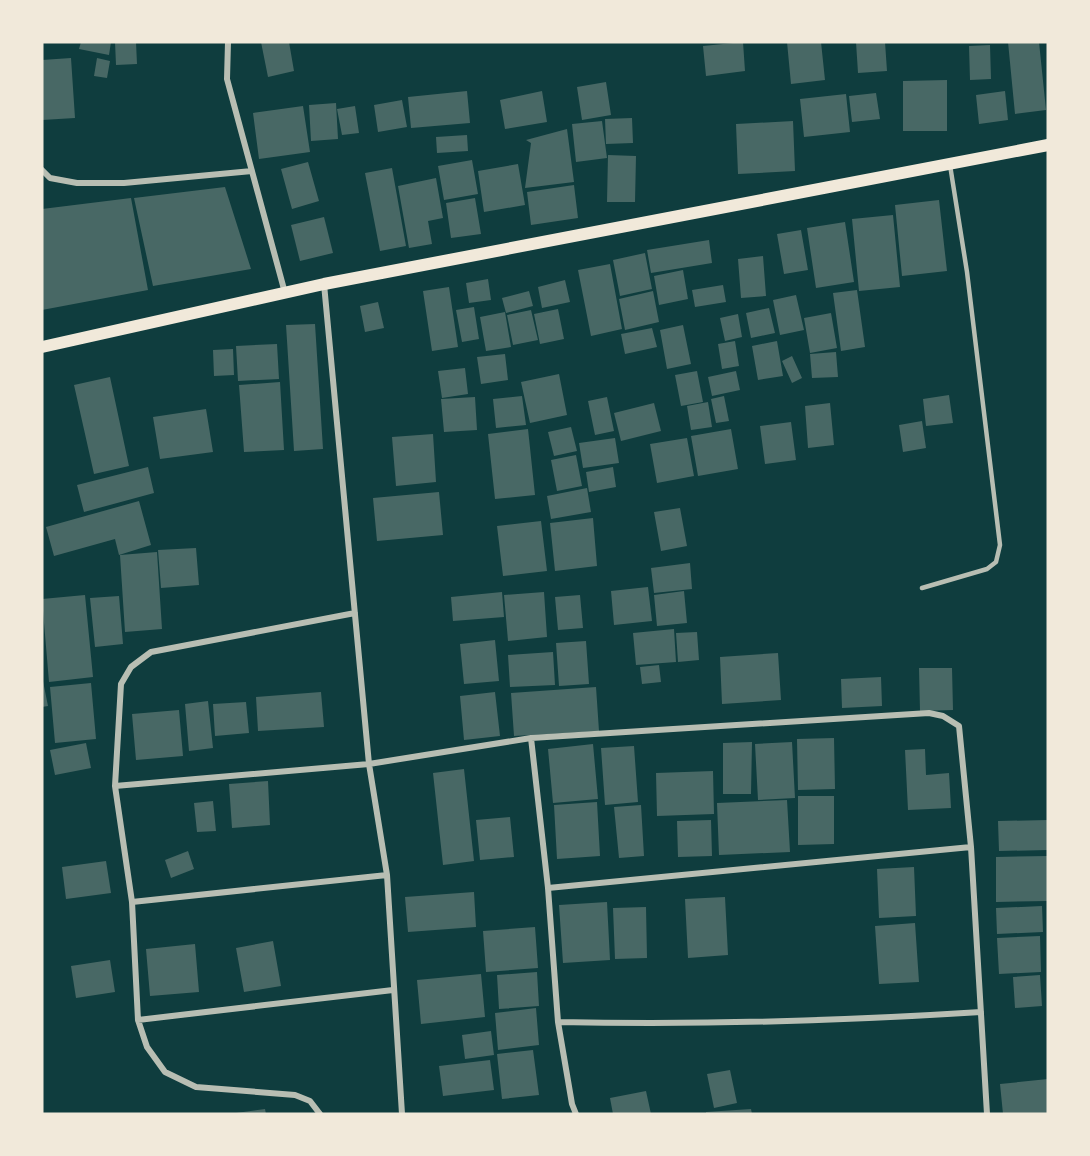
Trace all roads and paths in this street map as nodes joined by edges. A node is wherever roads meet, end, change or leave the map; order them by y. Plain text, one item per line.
1 (228, 42) edge
2 (1048, 145) edge
3 (950, 162) junction
4 (42, 170) edge
5 (252, 171) junction
6 (324, 284) junction
7 (285, 292) junction
8 (42, 347) edge
9 (922, 588) dead end
10 (355, 614) junction
11 (531, 738) junction
12 (369, 764) junction
13 (115, 786) junction
14 (972, 847) junction
15 (387, 875) junction
16 (548, 888) junction
17 (132, 902) junction
18 (393, 990) junction
19 (981, 1012) junction
20 (138, 1020) junction
21 (558, 1022) junction
22 (320, 1114) edge
23 (402, 1114) edge
24 (576, 1114) edge
25 (987, 1114) edge

1 - 5 street
2 - 3 main road
3 - 6 main road
3 - 9 lane
4 - 5 street
5 - 7 street
6 - 7 main road
6 - 10 street
7 - 8 main road
10 - 12 street
10 - 13 street
11 - 12 street
11 - 14 street
11 - 16 street
12 - 13 street
12 - 15 street
13 - 17 street
14 - 16 street
14 - 19 street
15 - 17 street
15 - 18 street
16 - 21 street
17 - 20 street
18 - 20 street
18 - 23 street
19 - 21 street
19 - 25 street
20 - 22 street
21 - 24 street

